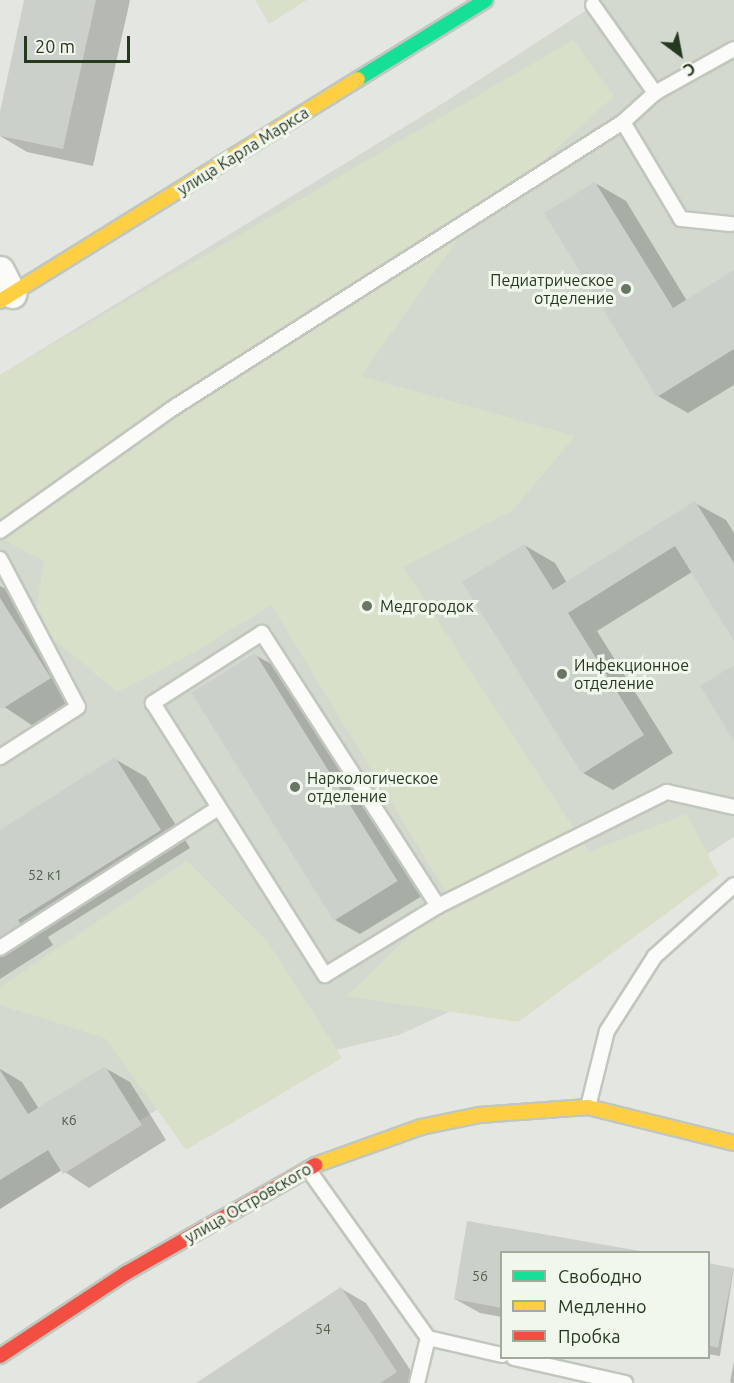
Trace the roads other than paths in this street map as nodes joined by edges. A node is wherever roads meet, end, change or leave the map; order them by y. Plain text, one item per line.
1 (486, 0) edge
2 (593, 5) dead end
3 (734, 49) edge
4 (655, 93) junction
5 (623, 122) junction
6 (730, 224) dead end
7 (4, 289) edge
8 (0, 531) edge
9 (0, 559) edge
10 (0, 757) edge
11 (734, 807) edge
12 (218, 808) junction
13 (734, 885) edge
14 (438, 906) junction
15 (0, 948) edge
16 (588, 1107) junction
17 (734, 1143) edge
18 (307, 1168) junction
19 (428, 1338) junction
20 (500, 1355) edge
21 (0, 1356) edge
22 (518, 1359) edge
23 (417, 1383) edge
24 (625, 1383) edge

1 - 7 street, улица Карла Маркса
2 - 4 lane
3 - 4 lane
4 - 5 lane
5 - 6 lane
5 - 8 lane
9 - 10 lane
11 - 14 lane
12 - 14 lane
12 - 14 lane
12 - 15 lane
13 - 16 lane
16 - 17 street, улица Островского
16 - 18 street, улица Островского
18 - 19 lane
18 - 21 street, улица Островского
19 - 20 lane
19 - 23 lane
22 - 24 lane

